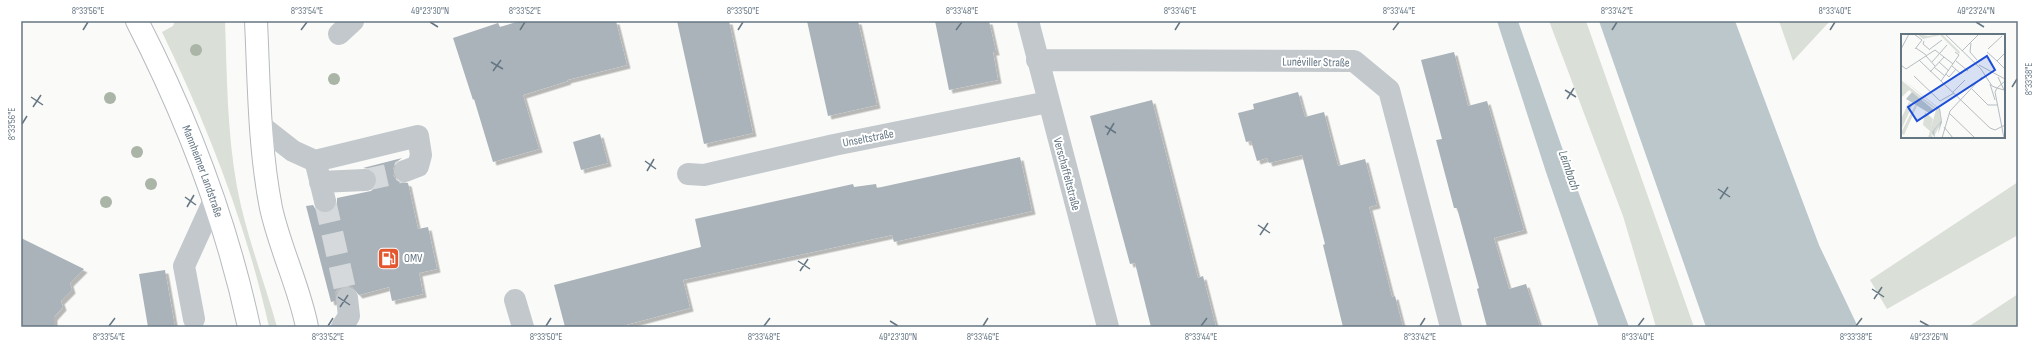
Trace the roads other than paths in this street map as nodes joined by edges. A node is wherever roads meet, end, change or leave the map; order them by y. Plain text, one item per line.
1 (137, 21) edge
2 (256, 21) edge
3 (1028, 21) edge
4 (1037, 60) junction
5 (1048, 102) junction
6 (261, 126) junction
7 (405, 171) tunnel mouth
8 (688, 174) dead end
9 (366, 180) tunnel mouth
10 (320, 182) junction
11 (214, 200) junction
12 (515, 300) dead end
13 (194, 318) dead end
14 (249, 327) edge
15 (307, 327) edge
16 (523, 327) edge
17 (1108, 327) edge
18 (1451, 327) edge

1 - 11 main road, Mannheimer Landstraße
2 - 6 main road
3 - 4 street, Verschaffeltstraße
4 - 5 street, Verschaffeltstraße
4 - 18 street, Lunéviller Straße
5 - 8 street, Unseltstraße
5 - 17 street, Verschaffeltstraße
6 - 10 street
6 - 15 main road
7 - 10 street
9 - 10 street
11 - 13 street
11 - 14 main road, Mannheimer Landstraße
12 - 16 street

